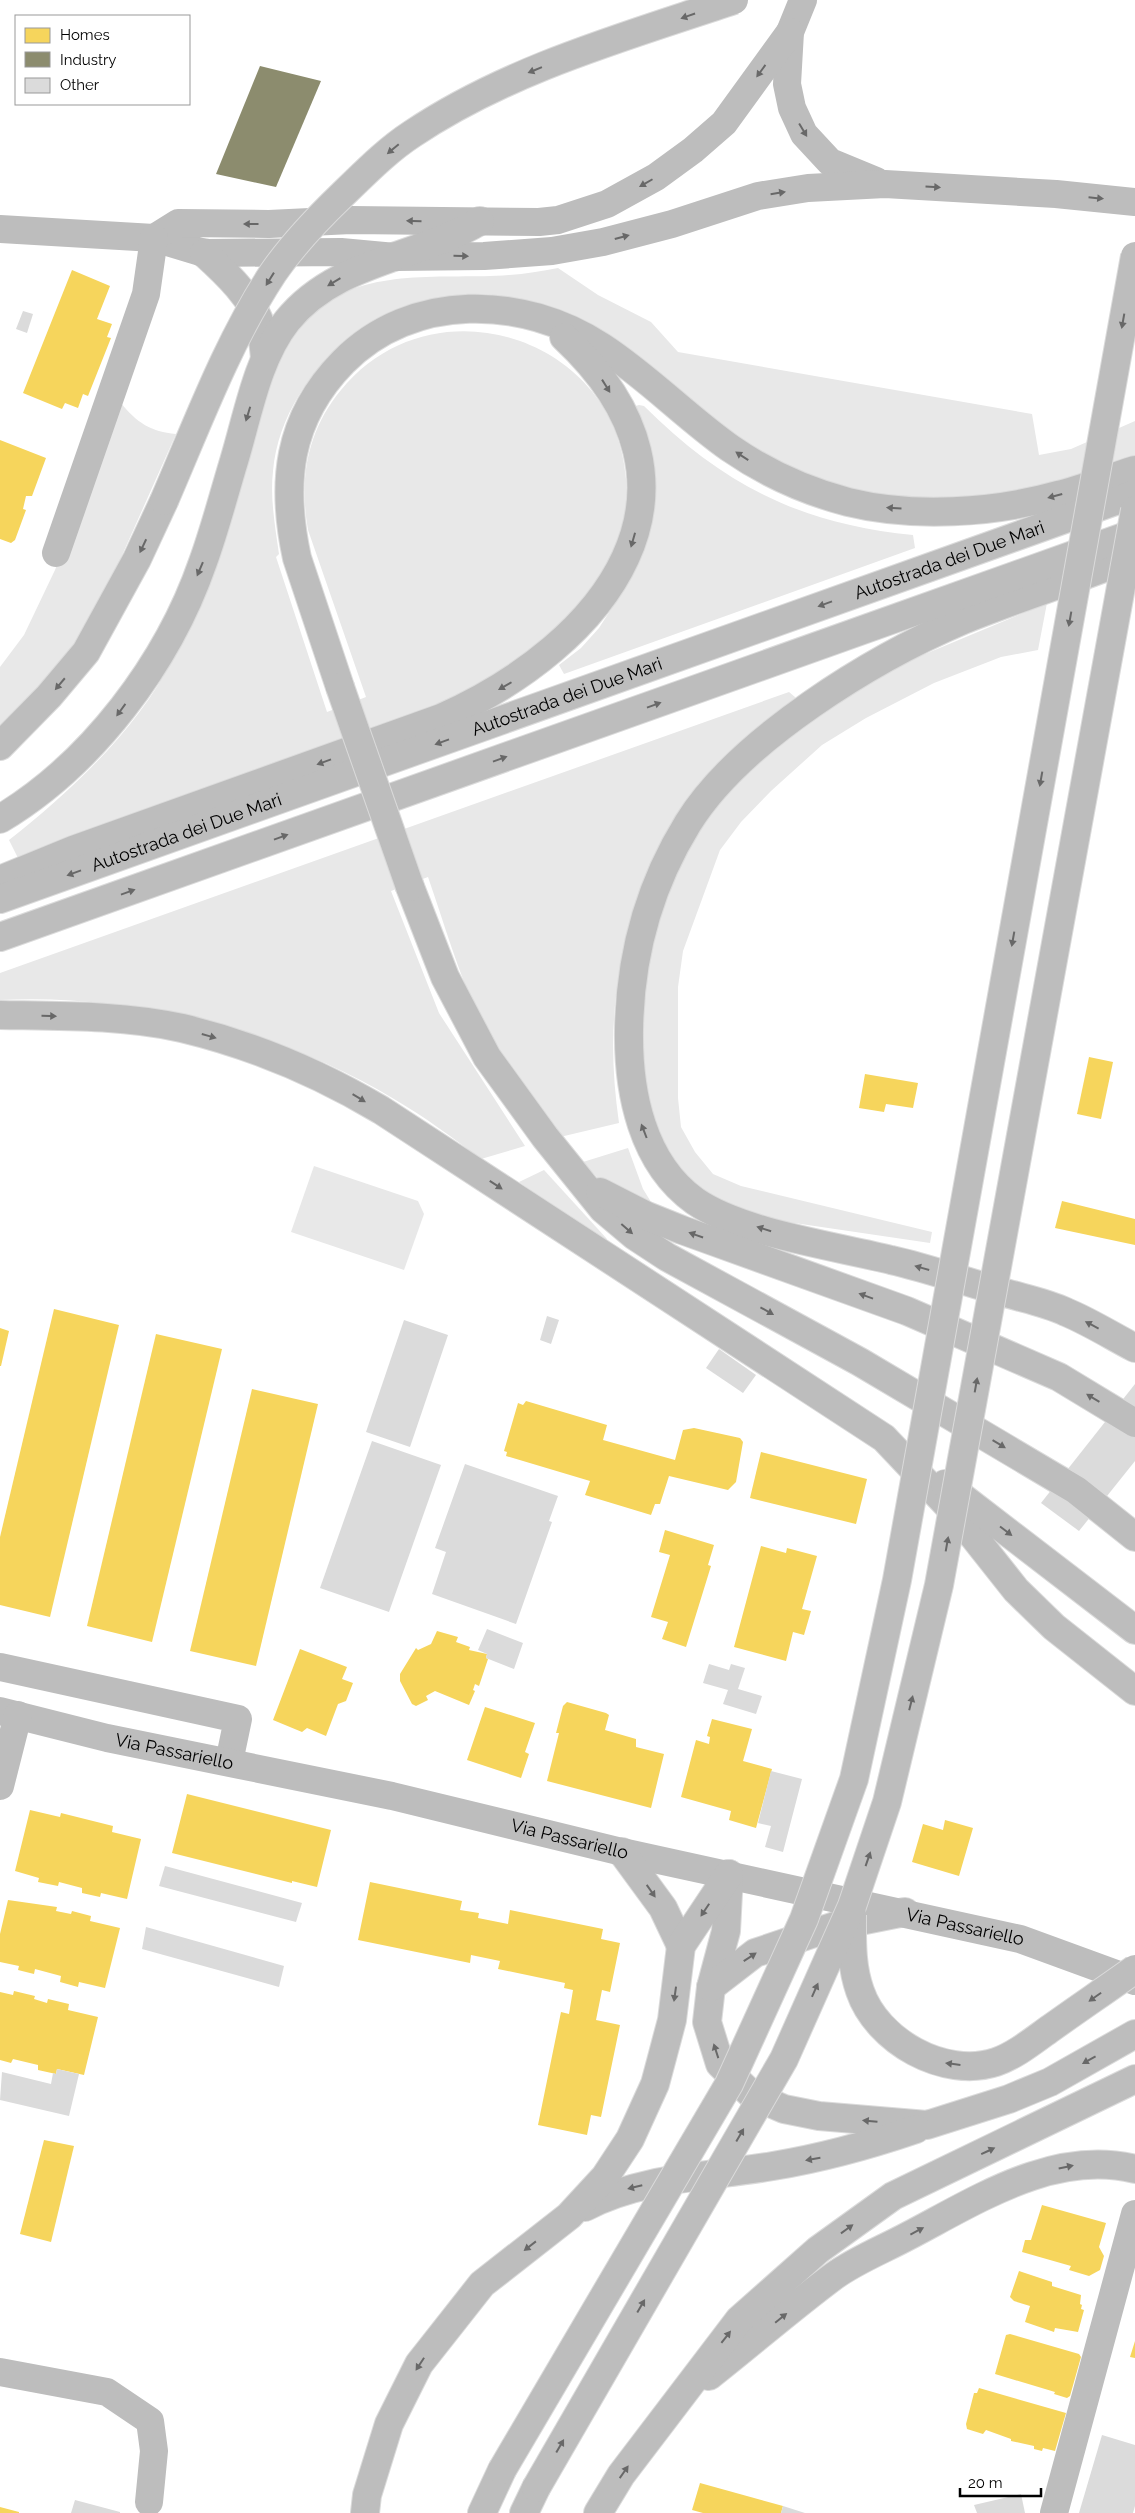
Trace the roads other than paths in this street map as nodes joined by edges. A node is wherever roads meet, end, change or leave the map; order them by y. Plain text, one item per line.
1 (734, 0) edge
2 (803, 0) edge
3 (790, 32) junction
4 (885, 184) junction
5 (1135, 202) edge
6 (480, 221) junction
7 (0, 229) edge
8 (154, 238) junction
9 (204, 253) junction
10 (1135, 256) edge
11 (395, 257) junction
12 (534, 317) junction
13 (265, 358) junction
14 (1135, 470) edge
15 (1135, 494) edge
16 (1135, 510) edge
17 (1135, 533) edge
18 (56, 553) dead end
19 (1135, 556) edge
20 (0, 746) edge
21 (0, 819) edge
22 (0, 880) edge
23 (0, 899) edge
24 (0, 938) edge
25 (0, 1015) edge
26 (582, 1181) junction
27 (1135, 1348) edge
28 (1135, 1423) edge
29 (884, 1438) junction
30 (1135, 1537) edge
31 (1135, 1630) edge
32 (0, 1667) edge
33 (1135, 1691) edge
34 (9, 1713) edge
35 (229, 1762) junction
36 (0, 1786) edge
37 (622, 1852) junction
38 (729, 1874) junction
39 (852, 1906) junction
40 (905, 1912) junction
41 (681, 1946) junction
42 (1135, 1969) edge
43 (1135, 1981) edge
44 (711, 1986) junction
45 (1133, 2035) edge
46 (1135, 2079) edge
47 (927, 2125) junction
48 (1135, 2168) edge
49 (1135, 2214) edge
50 (569, 2216) junction
51 (0, 2372) edge
52 (675, 2403) junction
53 (149, 2502) dead end
54 (365, 2513) edge
55 (482, 2513) edge
56 (524, 2513) edge
57 (598, 2513) edge
58 (1054, 2513) edge

1 -> 20 main road, bridge
2 - 3 main road
3 -> 4 main road
3 -> 6 main road
4 -> 5 main road
11 -> 4 main road
6 -> 8 main road
6 - 11 main road
7 - 8 main road
8 - 9 main road
8 - 18 main road
9 - 11 main road
9 - 13 main road
10 -> 55 main road, bridge
11 -> 13 main road
14 -> 12 main road
12 -> 22 main road
12 - 26 main road, bridge
13 -> 21 main road
15 -> 23 main road, Autostrada dei Due Mari
39 -> 16 main road, bridge
24 -> 17 main road, Autostrada dei Due Mari
27 -> 19 main road
25 -> 29 main road
28 -> 26 main road
26 -> 30 main road
29 -> 31 main road
29 - 33 main road
32 - 35 main road
34 - 35 main road, Via Passariello
34 - 36 main road
35 - 37 main road, Via Passariello
37 - 38 main road, Via Passariello
37 -> 41 main road
38 - 40 main road, Via Passariello
38 -> 41 main road
38 - 44 main road
42 -> 39 main road, bridge
56 -> 39 main road, bridge
40 - 43 main road, Via Passariello
44 -> 40 main road
41 -> 50 main road
47 -> 44 main road
45 -> 47 main road
52 -> 46 main road
47 -> 50 main road
52 -> 48 main road
49 - 58 main road
50 -> 54 main road
51 - 53 main road
57 -> 52 main road

